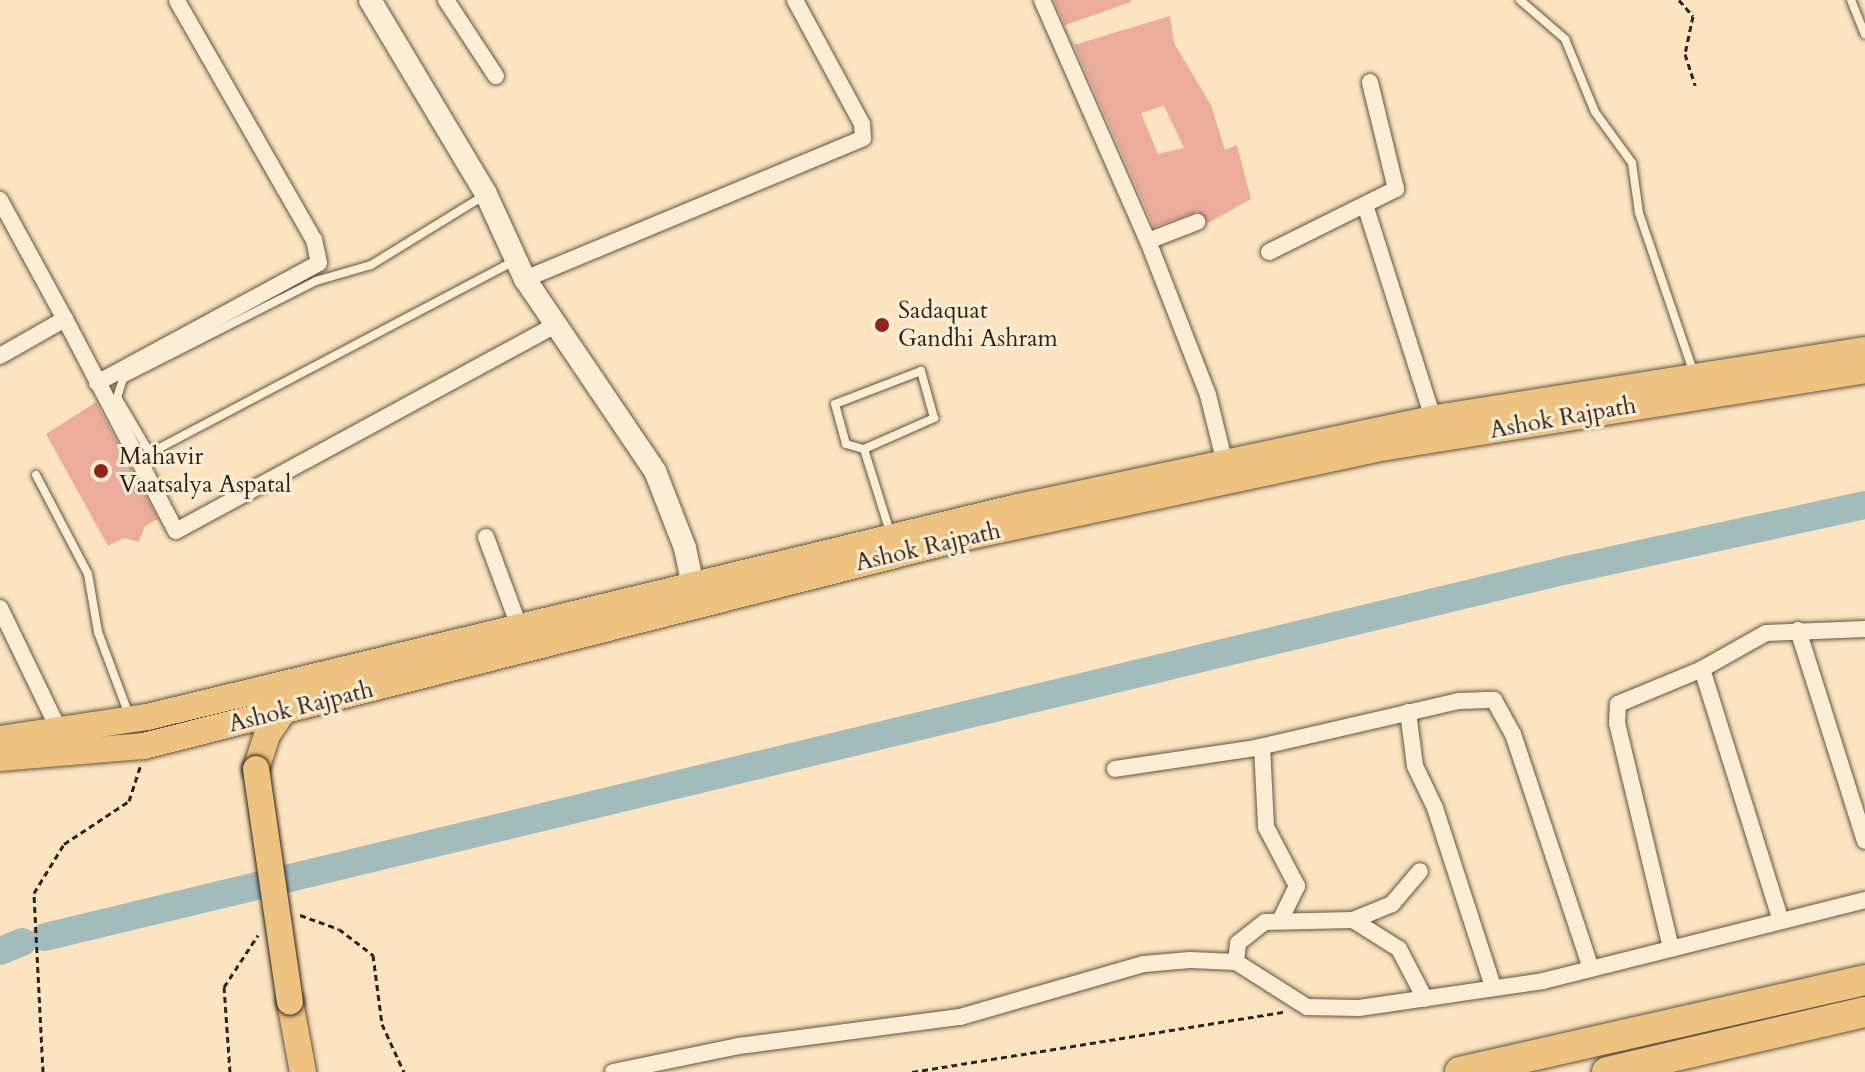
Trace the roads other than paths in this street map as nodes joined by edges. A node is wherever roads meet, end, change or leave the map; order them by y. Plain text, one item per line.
1 (370, 0) edge
2 (446, 0) edge
3 (795, 0) edge
4 (1042, 0) edge
5 (1520, 0) edge
6 (1851, 0) edge
7 (177, 1) edge
8 (1865, 34) edge
9 (496, 76) dead end
10 (1370, 82) dead end
11 (486, 194) junction
12 (0, 200) edge
13 (1366, 208) junction
14 (1197, 222) dead end
15 (1148, 241) junction
16 (1269, 252) dead end
17 (520, 270) junction
18 (65, 319) junction
19 (555, 325) junction
20 (1865, 350) edge
21 (0, 356) edge
22 (1865, 370) edge
23 (1694, 375) junction
24 (97, 383) junction
25 (1437, 428) junction
26 (864, 449) junction
27 (1227, 472) junction
28 (36, 475) dead end
29 (486, 537) dead end
30 (894, 546) junction
31 (695, 594) junction
32 (0, 608) edge
33 (519, 626) junction
34 (1865, 629) edge
35 (1798, 630) junction
36 (1702, 669) junction
37 (1408, 712) junction
38 (282, 713) junction
39 (131, 720) junction
40 (218, 728) junction
41 (61, 734) junction
42 (0, 739) edge
43 (1262, 747) junction
44 (0, 758) edge
45 (256, 769) junction
46 (1115, 769) dead end
47 (1865, 841) edge
48 (1420, 871) dead end
49 (1865, 900) edge
50 (1353, 920) junction
51 (1280, 921) junction
52 (1781, 921) junction
53 (1671, 948) junction
54 (1236, 962) junction
55 (1591, 968) junction
56 (1865, 980) edge
57 (1493, 987) junction
58 (1425, 999) junction
59 (1865, 1012) edge
60 (303, 1072) edge
61 (613, 1072) edge
62 (1460, 1072) edge
63 (1607, 1072) edge

1 - 11 street
2 - 9 street
3 - 17 street
4 - 15 street
5 - 23 lane
6 - 8 lane
7 - 24 street
10 - 13 street
11 - 17 street
11 - 17 lane
12 - 18 street
13 - 16 street
13 - 25 street
14 - 15 street
15 - 27 street
17 - 19 street
18 - 21 street
18 - 24 street
19 - 24 street
19 - 31 street
20 - 23 main road, Ashok Rajpath
22 - 25 main road, Ashok Rajpath
23 - 25 main road, Ashok Rajpath
25 - 27 main road, Ashok Rajpath
26 - 26 lane
26 - 30 lane
27 - 30 main road, Ashok Rajpath
28 - 39 lane
29 - 33 street
30 - 31 main road, Ashok Rajpath
31 - 33 main road, Ashok Rajpath
31 - 38 main road, Ashok Rajpath
32 - 41 street
33 - 39 main road, Ashok Rajpath
34 - 35 street
35 - 36 street
35 - 47 street
36 - 52 street
36 - 53 street
37 - 43 street
37 - 55 street
37 - 57 street
38 - 40 main road, Ashok Rajpath
38 - 45 main road
39 - 41 main road, Ashok Rajpath
40 - 44 main road, Ashok Rajpath
40 - 45 main road
41 - 42 main road, Ashok Rajpath
43 - 46 street
43 - 51 street
45 - 60 main road, bridge
48 - 50 street
49 - 52 street
50 - 51 street
50 - 58 street
51 - 54 street
52 - 53 street
53 - 55 street
54 - 58 street
54 - 61 street
55 - 57 street
56 - 62 highway
57 - 58 street
59 - 63 highway

